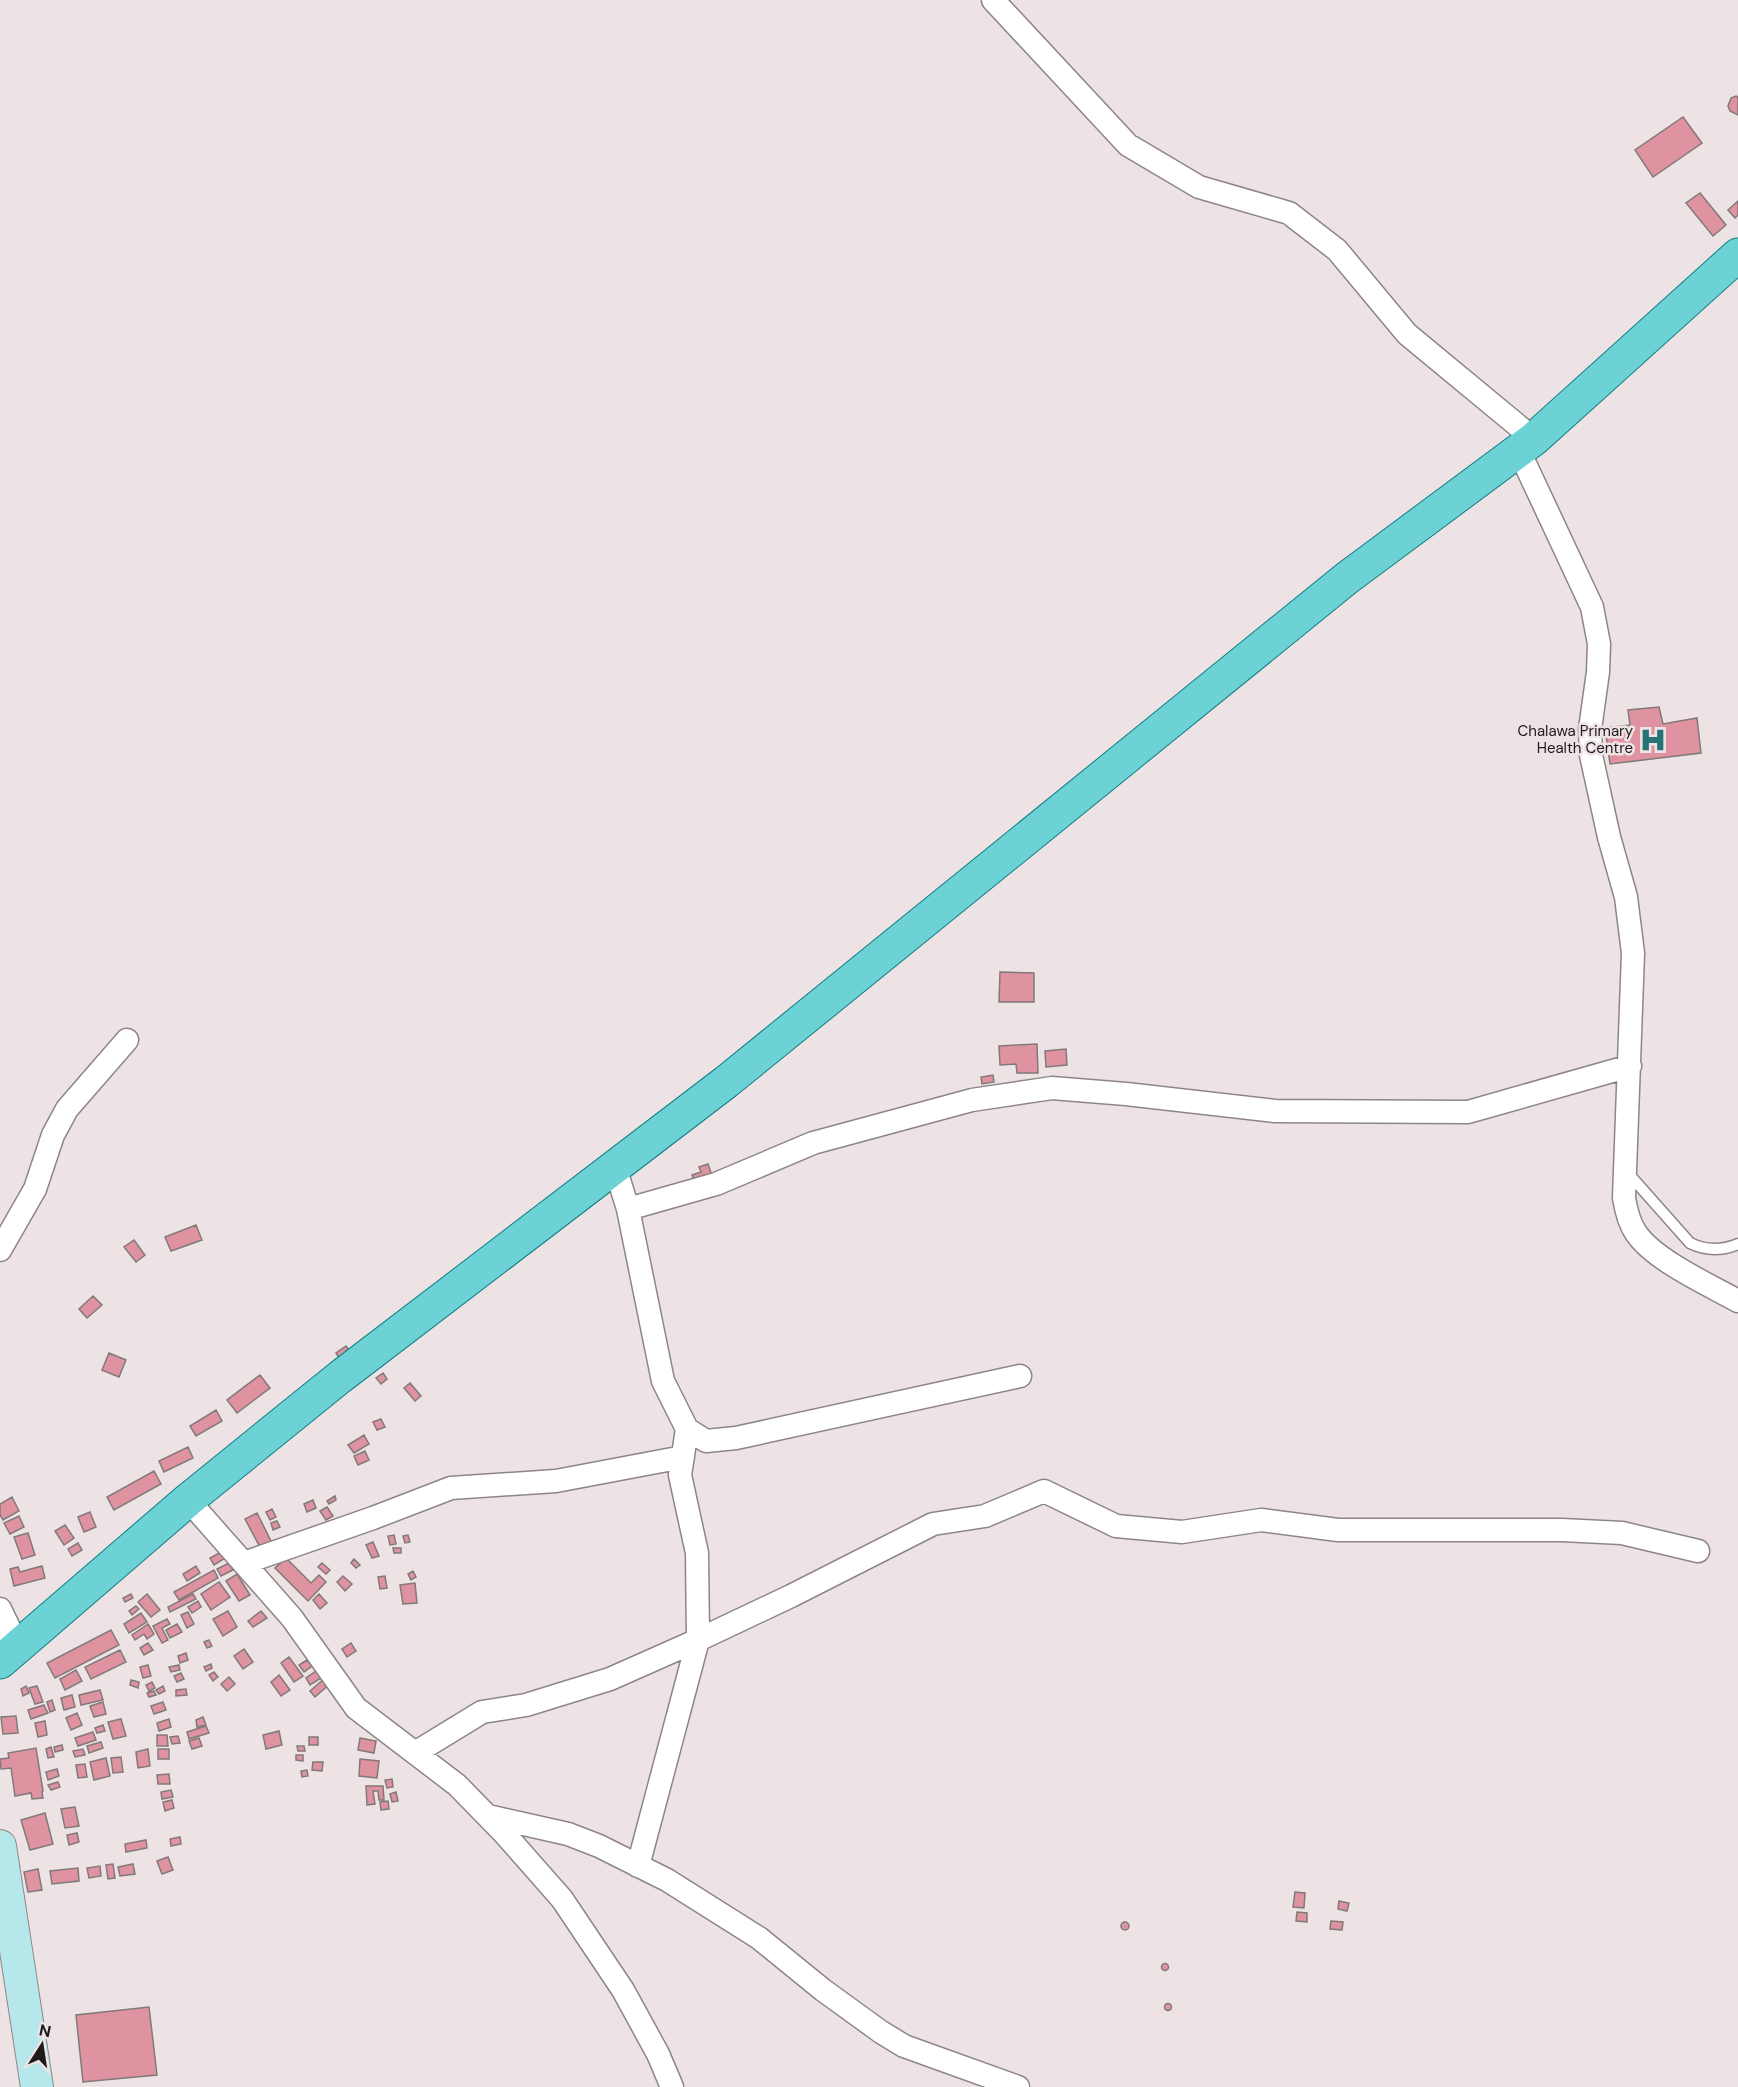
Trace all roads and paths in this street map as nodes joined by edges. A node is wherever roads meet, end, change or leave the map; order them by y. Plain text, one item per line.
1 (993, 0) edge
2 (1738, 255) edge
3 (1527, 445) junction
4 (127, 1040) dead end
5 (1629, 1066) junction
6 (615, 1167) junction
7 (1625, 1170) junction
8 (628, 1209) junction
9 (1738, 1244) edge
10 (0, 1250) edge
11 (1738, 1301) edge
12 (1020, 1376) dead end
13 (687, 1429) junction
14 (683, 1457) junction
15 (188, 1500) junction
16 (1698, 1551) dead end
17 (244, 1563) junction
18 (0, 1609) edge
19 (698, 1641) junction
20 (0, 1660) edge
21 (415, 1753) junction
22 (488, 1816) junction
23 (0, 1846) edge
24 (638, 1866) junction
25 (37, 2087) edge
26 (672, 2087) edge
27 (1018, 2087) edge

1 - 3 street
2 - 3 main road
3 - 5 street
3 - 6 main road
4 - 10 street
5 - 7 street
5 - 8 street
6 - 8 street
6 - 15 main road
7 - 9 lane
7 - 11 street
8 - 13 street
12 - 13 street
13 - 14 street
14 - 17 street
14 - 19 street
15 - 17 street
15 - 20 main road
16 - 19 street
17 - 21 street
18 - 20 street
19 - 21 street
19 - 24 street
21 - 22 street
22 - 24 street
22 - 26 street
23 - 25 street
24 - 27 street

